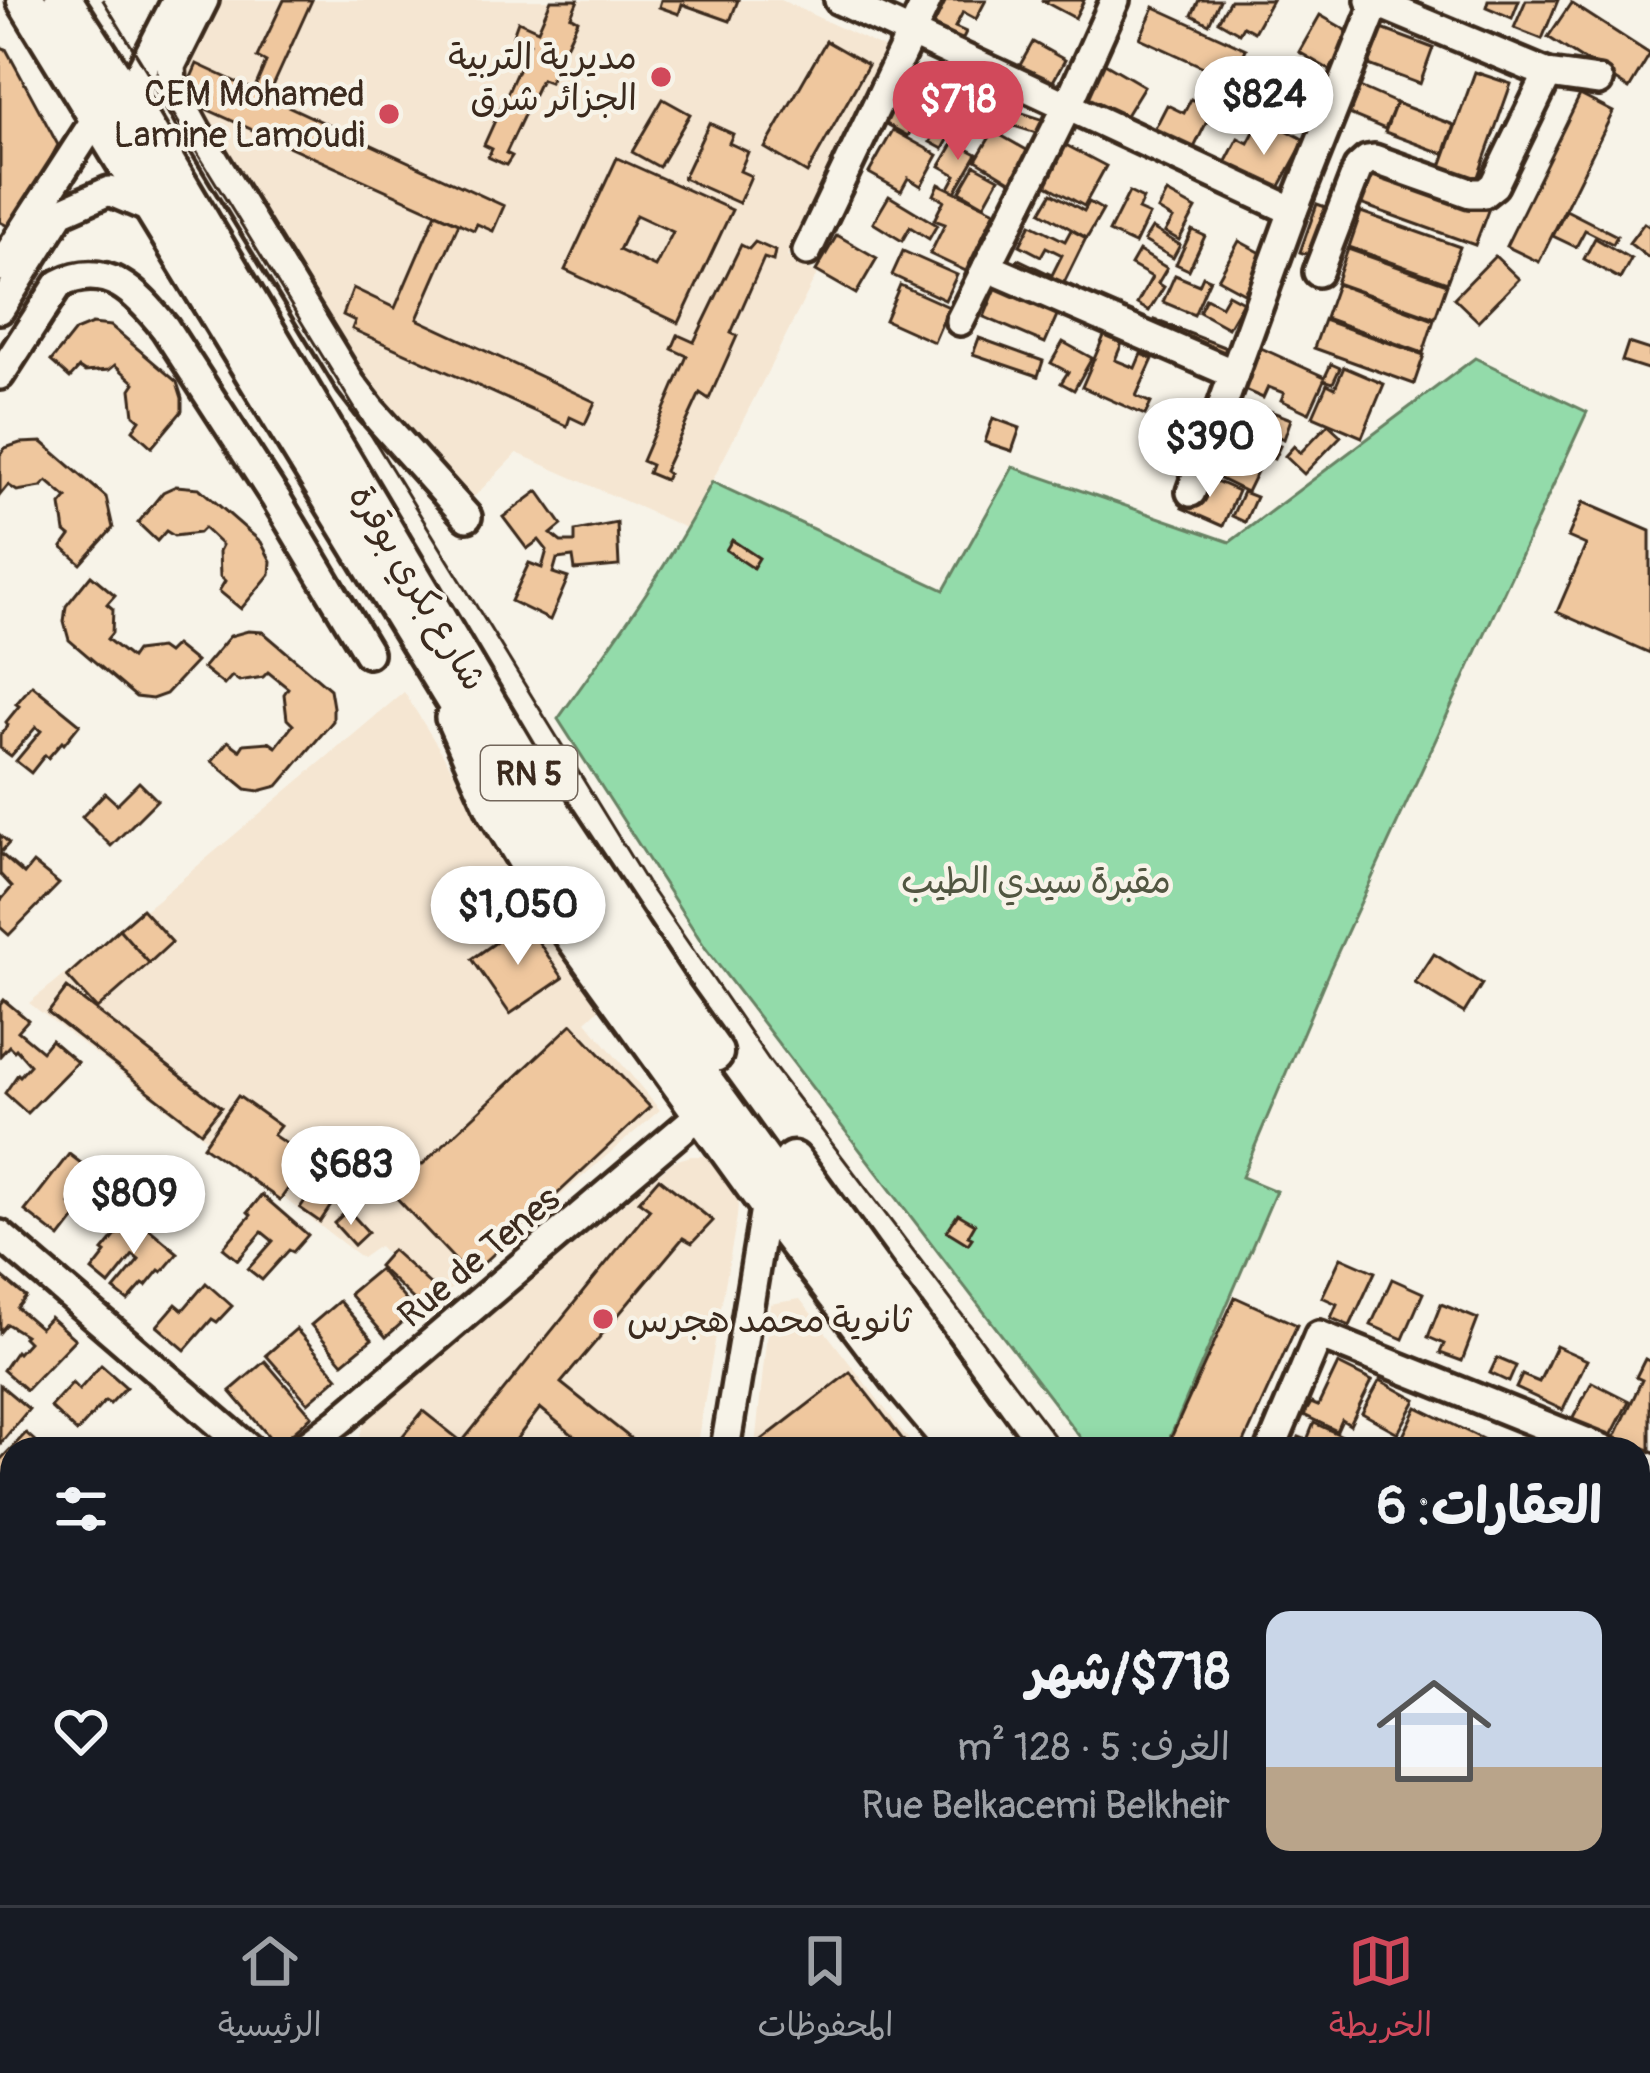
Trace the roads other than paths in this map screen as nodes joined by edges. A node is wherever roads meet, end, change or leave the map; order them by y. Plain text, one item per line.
1 (5, 0) edge
2 (26, 0) edge
3 (63, 0) edge
4 (177, 0) edge
5 (204, 0) edge
6 (839, 0) edge
7 (927, 0) edge
8 (1114, 0) edge
9 (1374, 1) edge
10 (911, 32) junction
11 (1548, 74) junction
12 (91, 75) junction
13 (1598, 81) dead end
14 (127, 98) junction
15 (1067, 107) junction
16 (90, 128) junction
17 (126, 164) junction
18 (154, 210) junction
19 (1293, 212) junction
20 (807, 251) dead end
21 (0, 267) edge
22 (987, 267) junction
23 (1318, 272) dead end
24 (0, 309) edge
25 (960, 321) dead end
26 (1234, 374) junction
27 (0, 375) edge
28 (1191, 492) dead end
29 (467, 517) dead end
30 (410, 627) junction
31 (368, 653) dead end
32 (698, 1116) junction
33 (765, 1208) junction
34 (0, 1235) edge
35 (341, 1435) edge
36 (235, 1437) edge
37 (727, 1437) edge
38 (944, 1437) edge
39 (961, 1437) edge
40 (993, 1437) edge
41 (1276, 1437) edge
42 (1573, 1437) edge

1 - 16 highway, RN 5
2 - 12 highway, RN 5
3 - 12 highway, RN 5
4 - 14 street
5 - 29 street
6 - 10 street
7 - 10 street
8 - 15 street
9 - 11 street
9 - 19 street
10 - 15 street
10 - 20 street
11 - 13 street
11 - 23 street
12 - 14 highway, شارع بكري بوقرة / RN 5
12 - 17 highway, شارع بكري بوقرة / RN 5
14 - 40 highway, شارع بكري بوقرة / RN 5
15 - 19 street
15 - 22 street
16 - 17 highway, RN 5
16 - 21 street
17 - 18 highway, شارع بكري بوقرة / RN 5
18 - 24 street
18 - 30 highway, شارع بكري بوقرة / RN 5
19 - 26 street
22 - 25 street
22 - 26 street
26 - 28 street
27 - 31 street
30 - 32 street
30 - 39 highway, شارع بكري بوقرة / RN 5
32 - 33 street
32 - 35 street, Rue de Tenes
33 - 37 street
33 - 38 street
34 - 36 street
41 - 42 street

